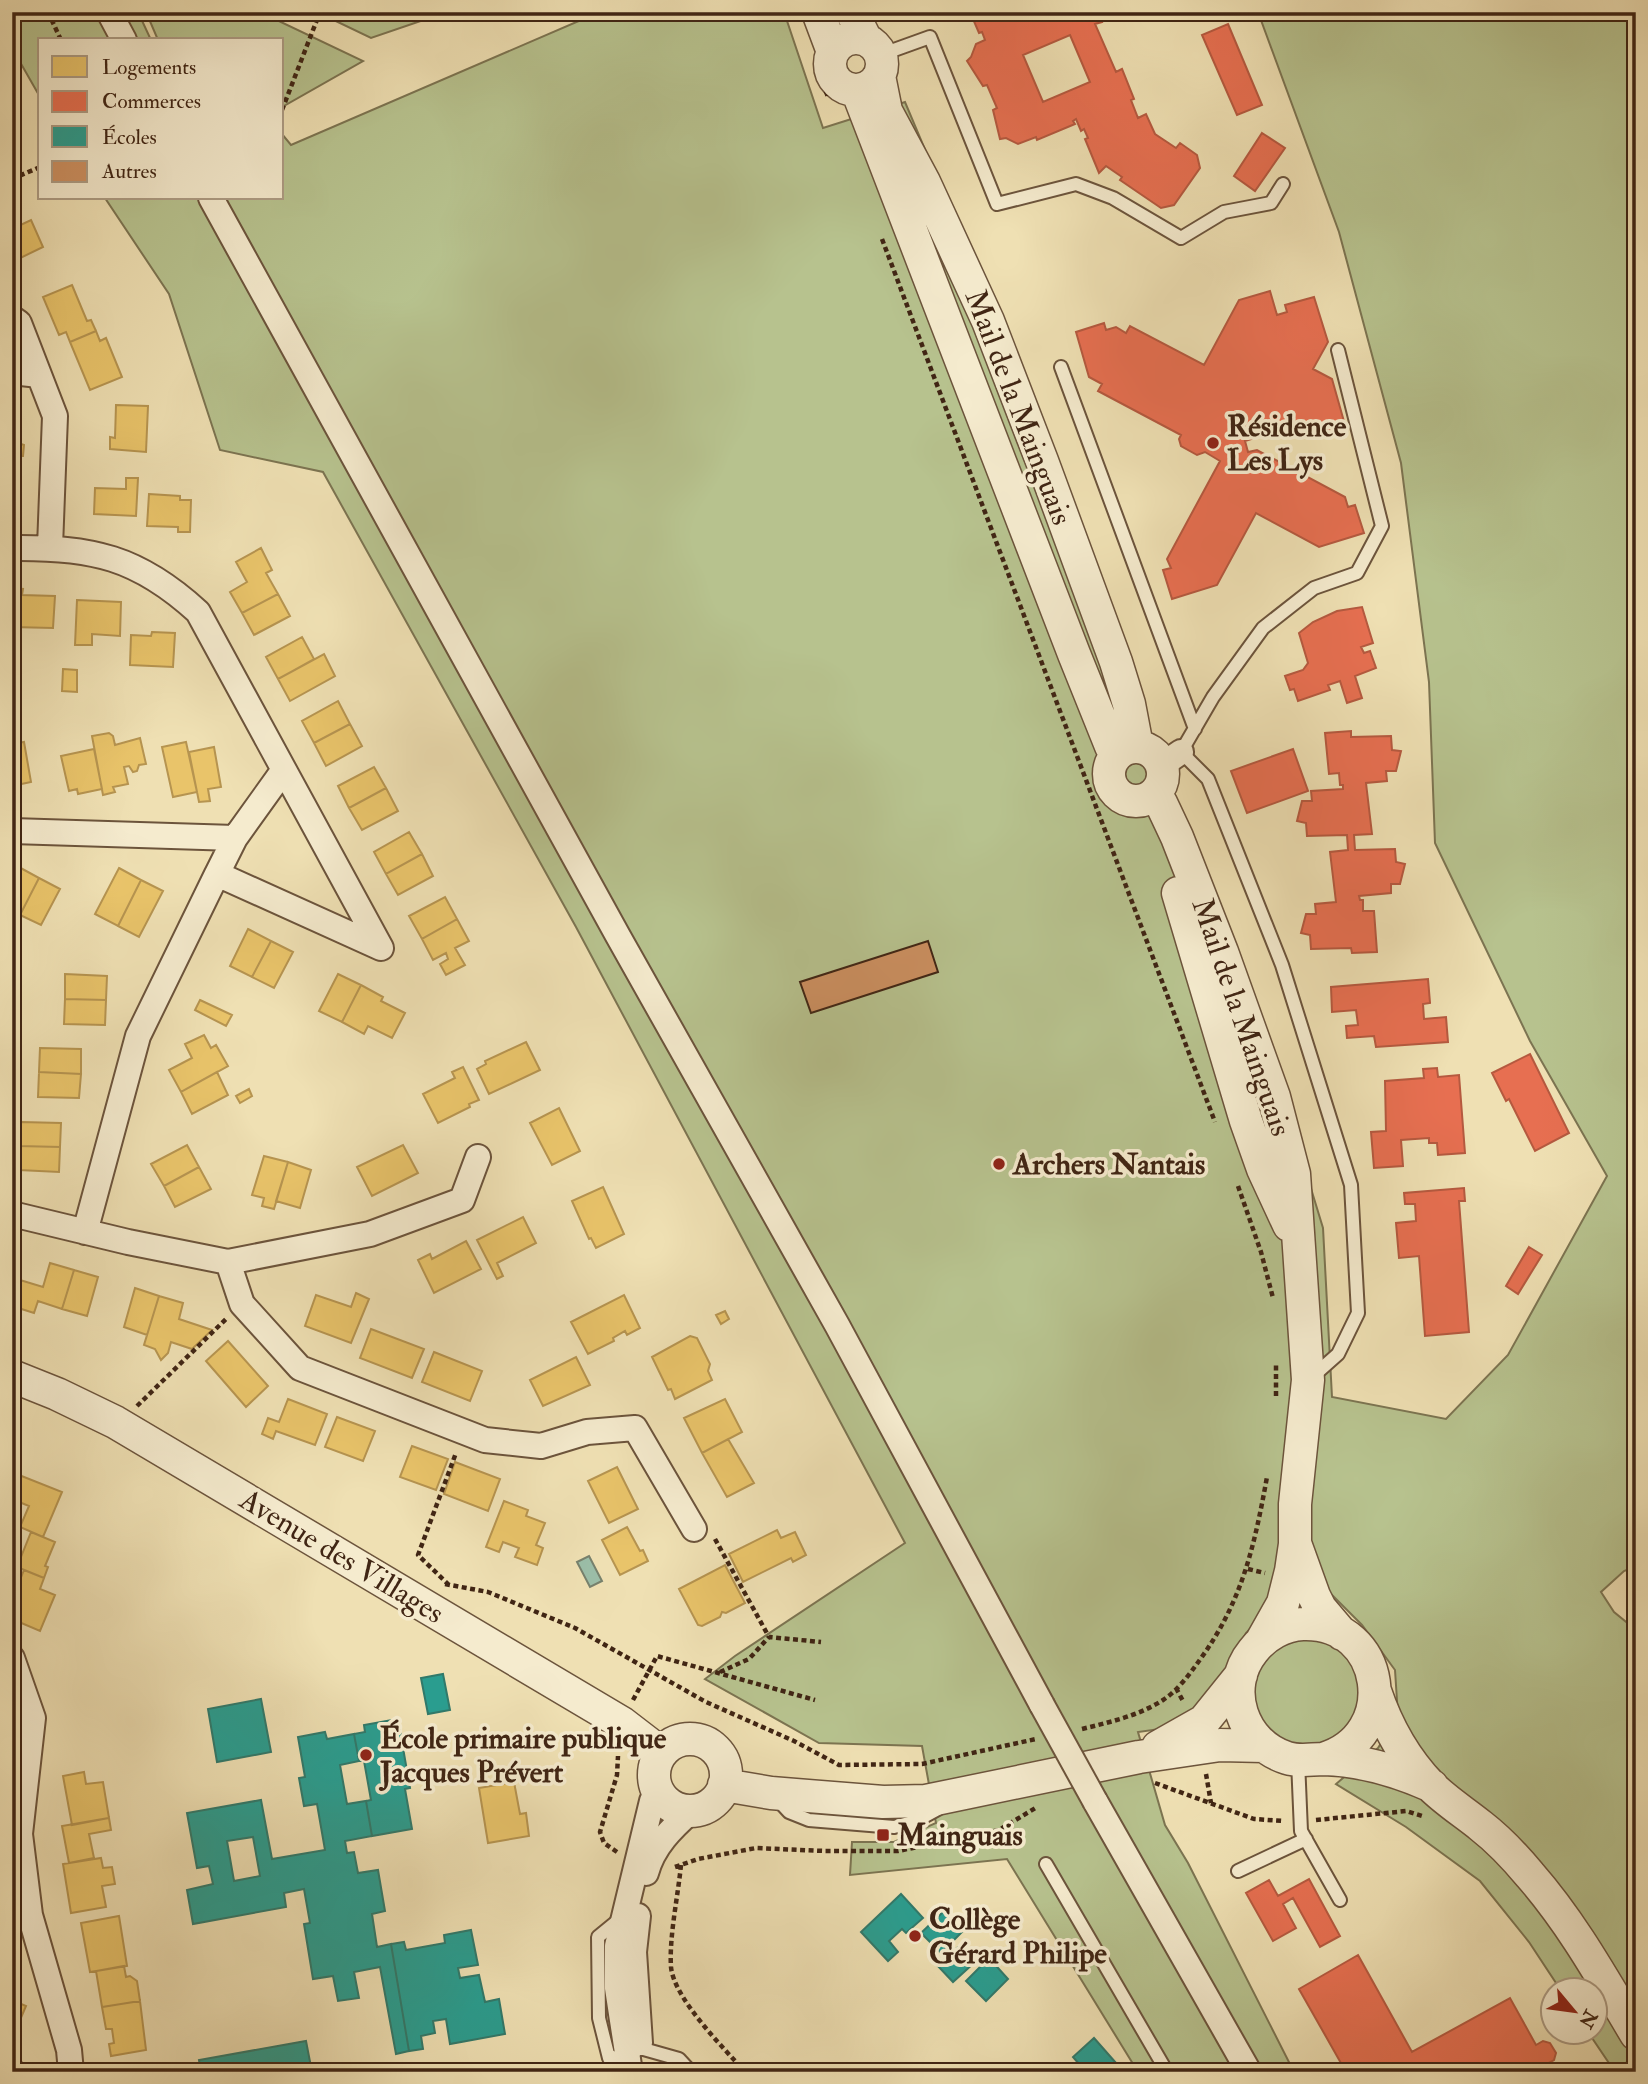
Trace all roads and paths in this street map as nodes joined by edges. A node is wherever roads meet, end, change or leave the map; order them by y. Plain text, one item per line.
1 (48, 12) edge
2 (108, 12) edge
3 (320, 12) edge
4 (818, 12) edge
5 (852, 12) edge
6 (60, 38) edge
7 (123, 38) edge
8 (824, 57) junction
9 (862, 72) junction
10 (284, 105) edge
11 (38, 168) edge
12 (12, 179) edge
13 (1283, 184) dead end
14 (212, 200) edge
15 (878, 229) dead end
16 (12, 318) edge
17 (1338, 350) dead end
18 (1061, 367) dead end
19 (12, 372) edge
20 (39, 375) junction
21 (50, 547) junction
22 (12, 548) edge
23 (1195, 729) junction
24 (1127, 750) junction
25 (1172, 758) junction
26 (284, 771) junction
27 (1149, 797) junction
28 (12, 831) edge
29 (234, 838) junction
30 (217, 874) junction
31 (1216, 1124) dead end
32 (478, 1157) dead end
33 (1237, 1185) dead end
34 (12, 1214) edge
35 (85, 1232) junction
36 (228, 1262) junction
37 (1273, 1300) dead end
38 (242, 1304) junction
39 (1276, 1357) dead end
40 (12, 1377) edge
41 (1308, 1380) junction
42 (1275, 1404) dead end
43 (132, 1410) dead end
44 (464, 1432) junction
45 (1268, 1473) dead end
46 (703, 1532) joint
47 (1296, 1544) junction
48 (449, 1585) dead end
49 (1342, 1634) junction
50 (769, 1637) junction
51 (821, 1642) dead end
52 (1261, 1642) junction
53 (12, 1658) edge
54 (649, 1668) junction
55 (718, 1673) junction
56 (1241, 1675) junction
57 (1375, 1691) junction
58 (816, 1700) dead end
59 (621, 1723) junction
60 (1069, 1732) dead end
61 (1044, 1737) dead end
62 (1264, 1746) junction
63 (662, 1753) junction
64 (1139, 1757) junction
65 (1310, 1760) junction
66 (724, 1785) junction
67 (1432, 1786) junction
68 (658, 1790) junction
69 (692, 1810) junction
70 (1306, 1839) junction
71 (638, 1859) junction
72 (681, 1864) dead end
73 (1046, 1864) dead end
74 (1238, 1871) dead end
75 (1340, 1899) dead end
76 (1636, 2034) edge
77 (635, 2062) edge
78 (71, 2072) edge
79 (691, 2072) edge
80 (745, 2072) edge
81 (1167, 2072) edge
82 (1249, 2072) edge

1 - 6 path
2 - 7 street
3 - 10 path
4 - 8 street
5 - 9 street, Mail de la Mainguais
8 - 9 path
8 - 9 street
8 - 9 street
9 - 13 lane
9 - 24 street, Mail de la Mainguais
11 - 12 path
14 - 82 street, bridge
15 - 31 path
16 - 20 street
17 - 23 lane
18 - 23 lane
19 - 20 street
20 - 21 street
21 - 22 street
21 - 26 street
23 - 25 lane
24 - 25 street
24 - 27 street
25 - 27 street
25 - 41 lane
26 - 29 street
26 - 30 street
27 - 41 street, Mail de la Mainguais
28 - 29 street
29 - 30 street
30 - 35 street
32 - 36 street
33 - 37 path
34 - 35 street
35 - 36 street
36 - 38 street
38 - 43 path
38 - 44 street
39 - 42 path
40 - 59 street, Avenue des Villages
41 - 47 street, Mail de la Mainguais
44 - 46 street
44 - 48 path
45 - 60 path
46 - 50 path
47 - 49 street, Mail de la Mainguais
47 - 52 street, Mail de la Mainguais
49 - 52 street
49 - 57 street
50 - 51 path
50 - 55 path
52 - 56 street
53 - 78 street
54 - 55 path
54 - 59 path
54 - 61 path
55 - 58 path
56 - 62 street
56 - 64 street
57 - 65 street
57 - 67 street
59 - 63 street, Avenue des Villages
59 - 71 path
62 - 64 street
62 - 65 street
63 - 66 street
63 - 68 street
64 - 66 street
65 - 67 street
65 - 70 lane
66 - 69 street
67 - 76 street
68 - 69 street
68 - 71 street
69 - 77 street
70 - 74 lane
70 - 75 lane
71 - 77 street
72 - 80 path
73 - 81 lane
77 - 79 lane

